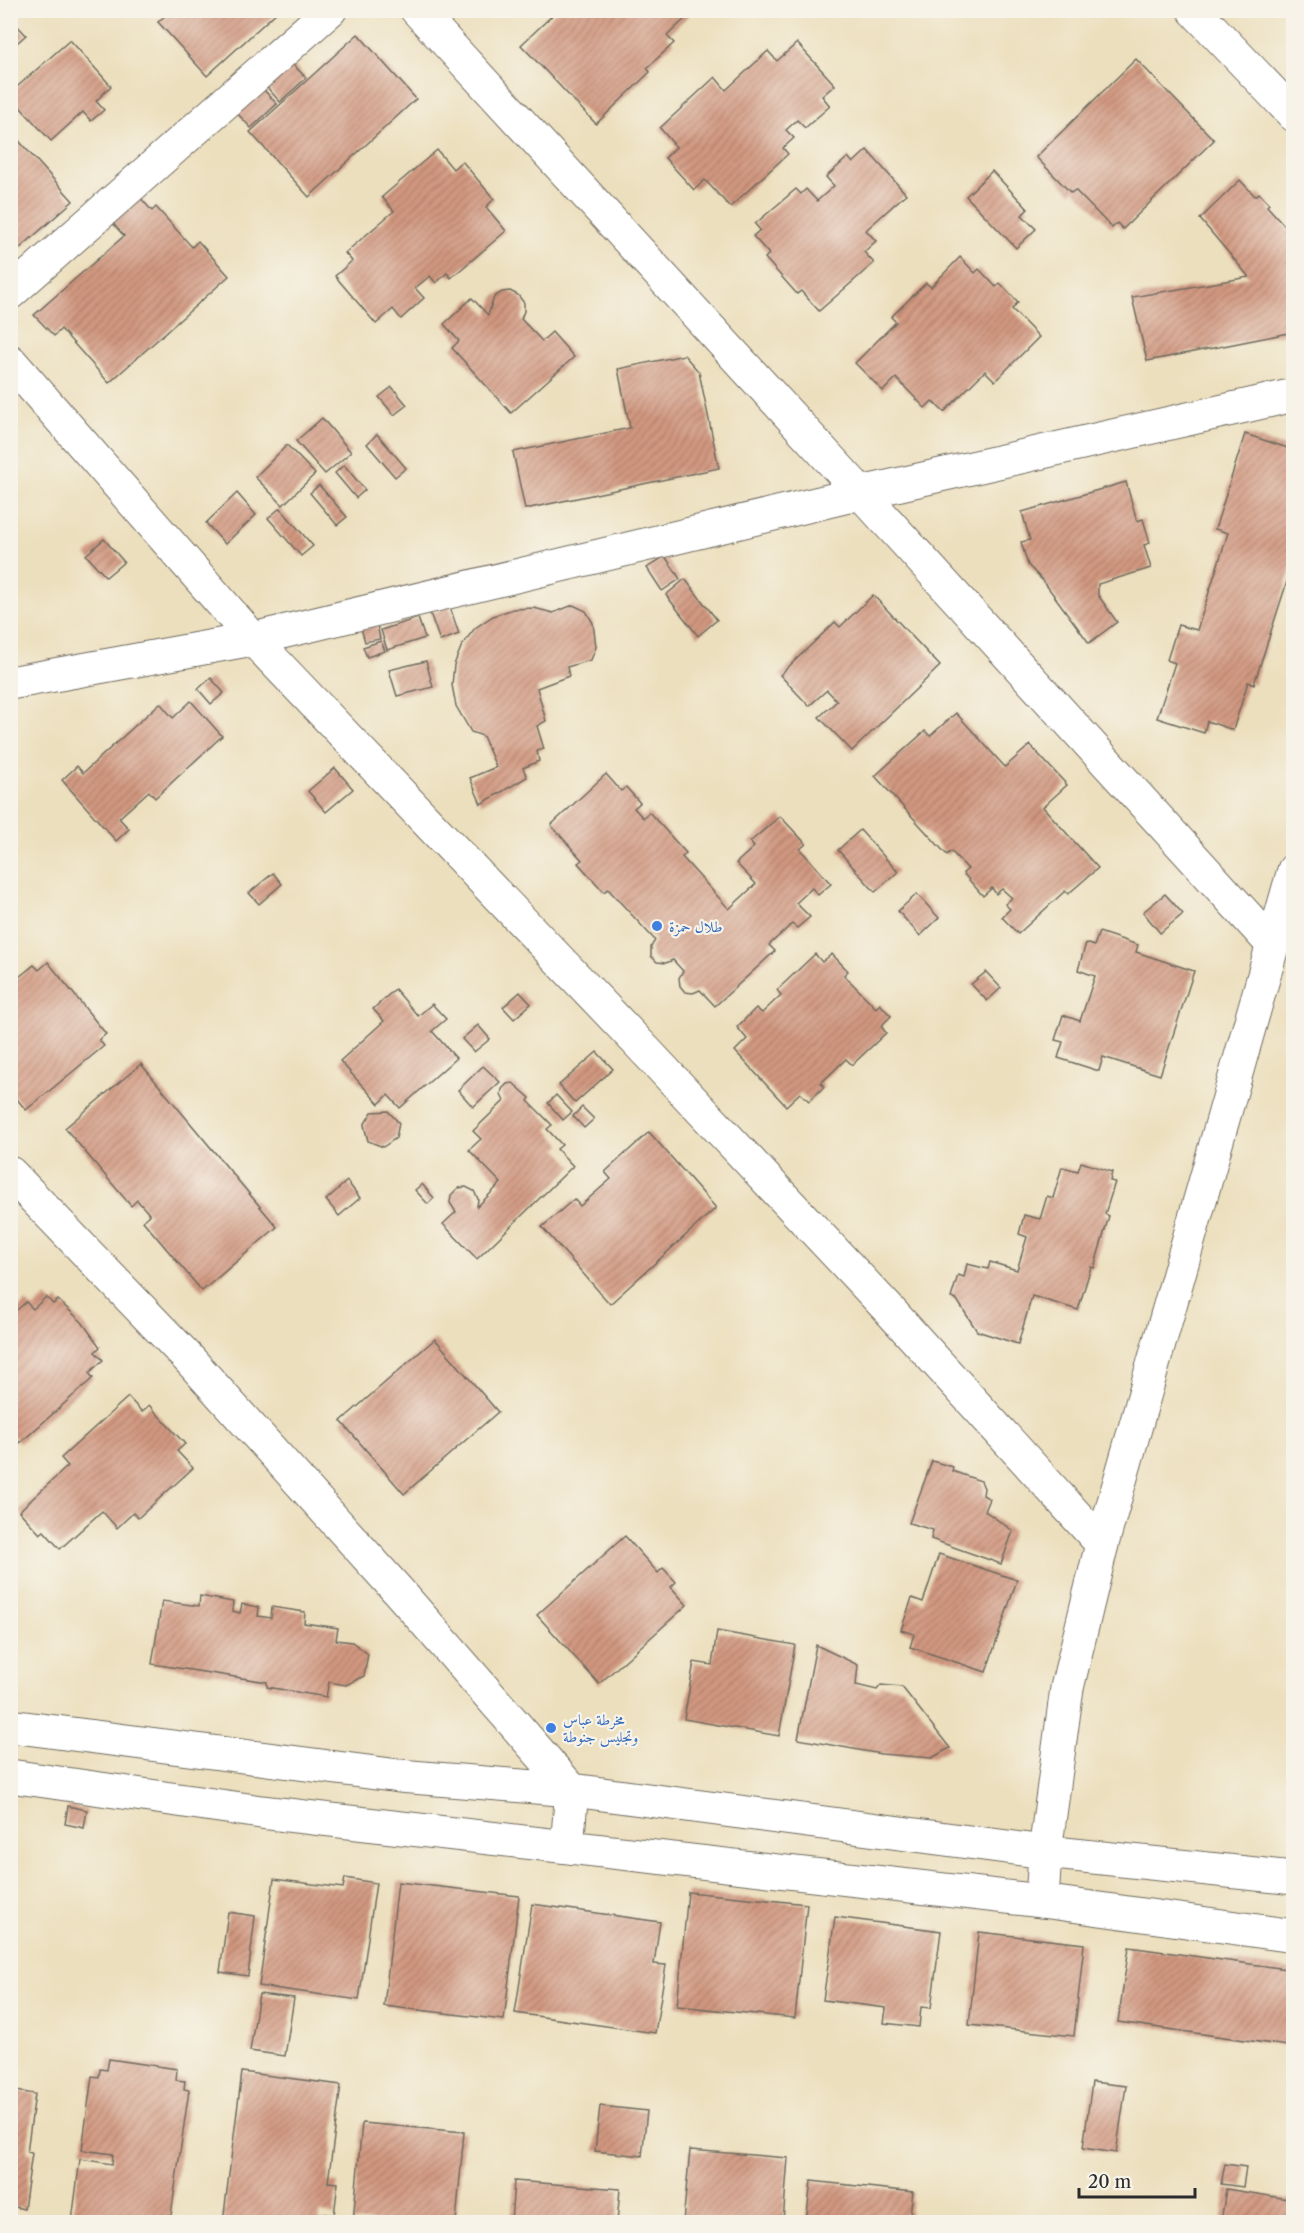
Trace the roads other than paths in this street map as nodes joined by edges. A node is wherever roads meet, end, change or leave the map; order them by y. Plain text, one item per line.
1 (330, 10) edge
2 (417, 10) edge
3 (1194, 10) edge
4 (1293, 115) edge
5 (10, 293) edge
6 (10, 361) edge
7 (1293, 395) edge
8 (861, 493) junction
9 (253, 639) junction
10 (10, 683) edge
11 (1293, 870) edge
12 (1272, 944) junction
13 (10, 1173) edge
14 (1102, 1544) junction
15 (10, 1726) edge
16 (231, 1755) junction
17 (10, 1776) edge
18 (572, 1790) junction
19 (225, 1806) junction
20 (567, 1846) junction
21 (1045, 1852) junction
22 (1293, 1878) edge
23 (1042, 1901) junction
24 (1293, 1936) edge

1 - 5 street
2 - 8 street
3 - 4 street
6 - 9 street
7 - 8 street
8 - 9 street
8 - 12 street
9 - 10 street
9 - 14 street
11 - 12 street
12 - 14 street
13 - 18 street
14 - 21 street
15 - 16 street
16 - 18 street
16 - 19 street
17 - 19 street
18 - 20 street
18 - 21 street
19 - 20 street
20 - 23 street
21 - 22 street
21 - 23 street
23 - 24 street

